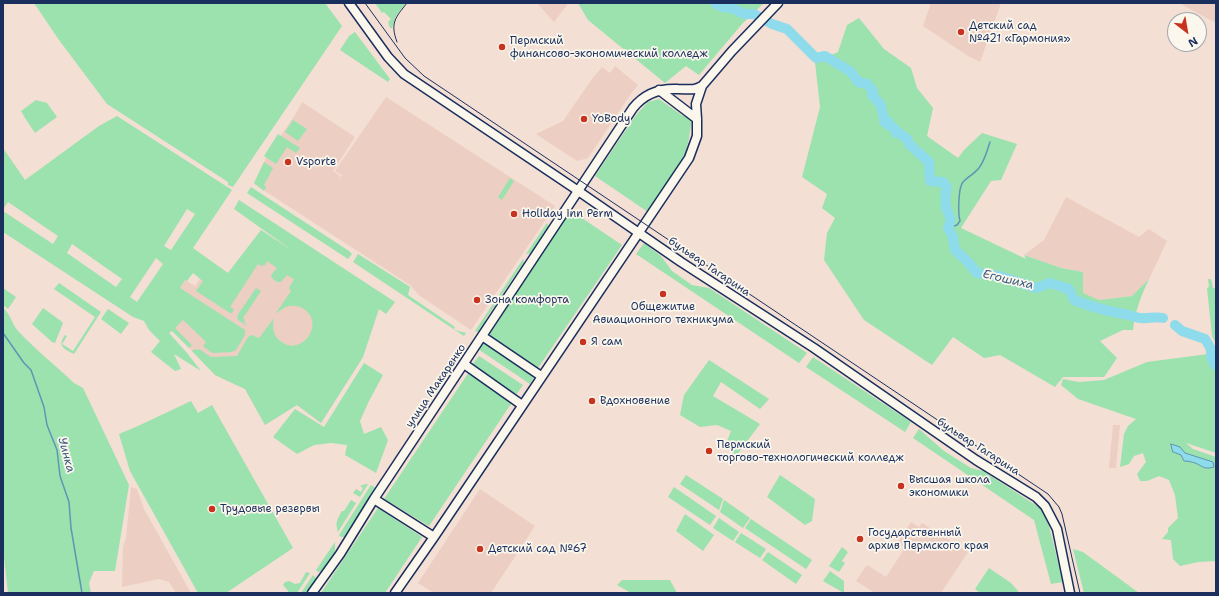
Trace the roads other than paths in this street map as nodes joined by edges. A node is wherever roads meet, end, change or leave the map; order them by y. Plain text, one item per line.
1 (349, 3) edge
2 (778, 3) edge
3 (702, 86) junction
4 (659, 90) junction
5 (697, 119) junction
6 (578, 190) junction
7 (638, 232) junction
8 (482, 336) junction
9 (464, 364) junction
10 (542, 376) junction
11 (522, 405) junction
12 (374, 499) junction
13 (434, 538) junction
14 (312, 593) edge
15 (395, 593) edge
16 (1070, 593) edge

1 - 6 main road, бульвар Гагарина
2 - 3 main road
3 - 4 main road
3 - 5 main road
4 - 5 main road
4 - 6 main road, улица Макаренко
5 - 7 main road
6 - 7 main road, бульвар Гагарина
6 - 8 main road, улица Макаренко
7 - 10 main road
7 - 16 main road, бульвар Гагарина
8 - 9 main road, улица Макаренко
8 - 10 main road
9 - 11 main road
9 - 12 main road, улица Макаренко
10 - 11 main road
11 - 13 main road
12 - 13 main road
12 - 14 main road, улица Макаренко
13 - 15 main road

